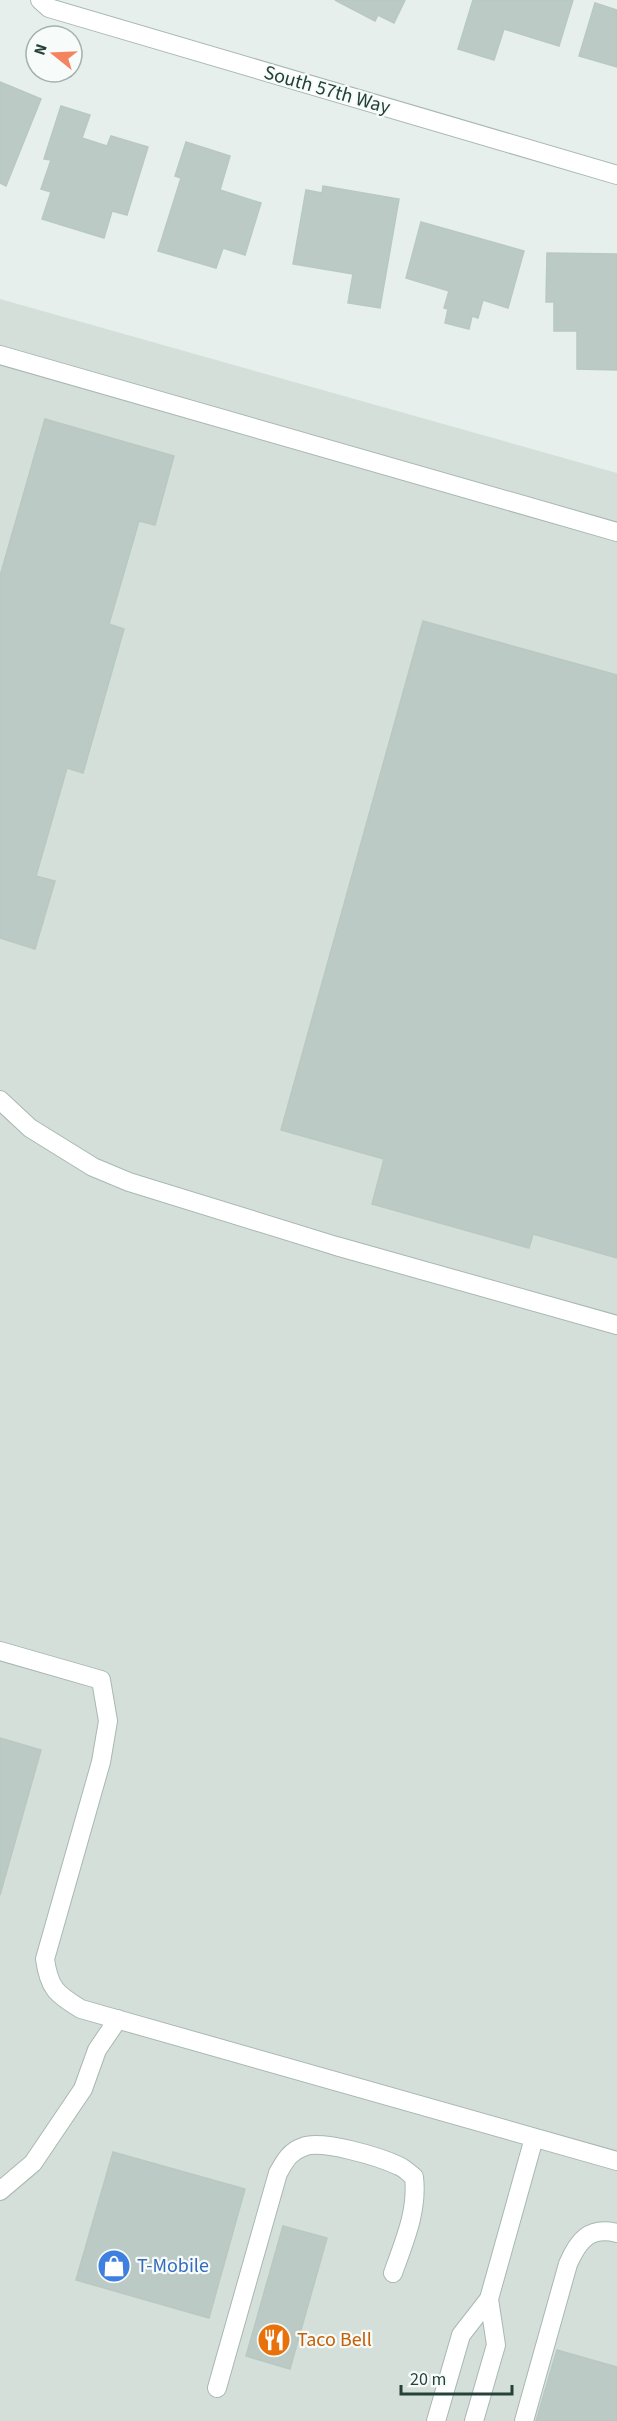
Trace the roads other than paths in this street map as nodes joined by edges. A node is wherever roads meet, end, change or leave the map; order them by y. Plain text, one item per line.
1 (40, 0) edge
2 (617, 175) edge
3 (0, 355) edge
4 (617, 532) edge
5 (0, 1100) edge
6 (617, 1325) edge
7 (0, 1651) edge
8 (118, 2019) junction
9 (534, 2138) junction
10 (617, 2161) edge
11 (0, 2191) edge
12 (617, 2233) edge
13 (393, 2273) dead end
14 (489, 2299) junction
15 (217, 2388) dead end
16 (436, 2421) edge
17 (474, 2421) edge
18 (524, 2421) edge

1 - 2 street, South 57th Way
3 - 4 street
5 - 6 street
7 - 8 street
8 - 9 street
8 - 11 street
9 - 10 street
9 - 14 street
12 - 18 street
13 - 15 street
14 - 16 street
14 - 17 street

